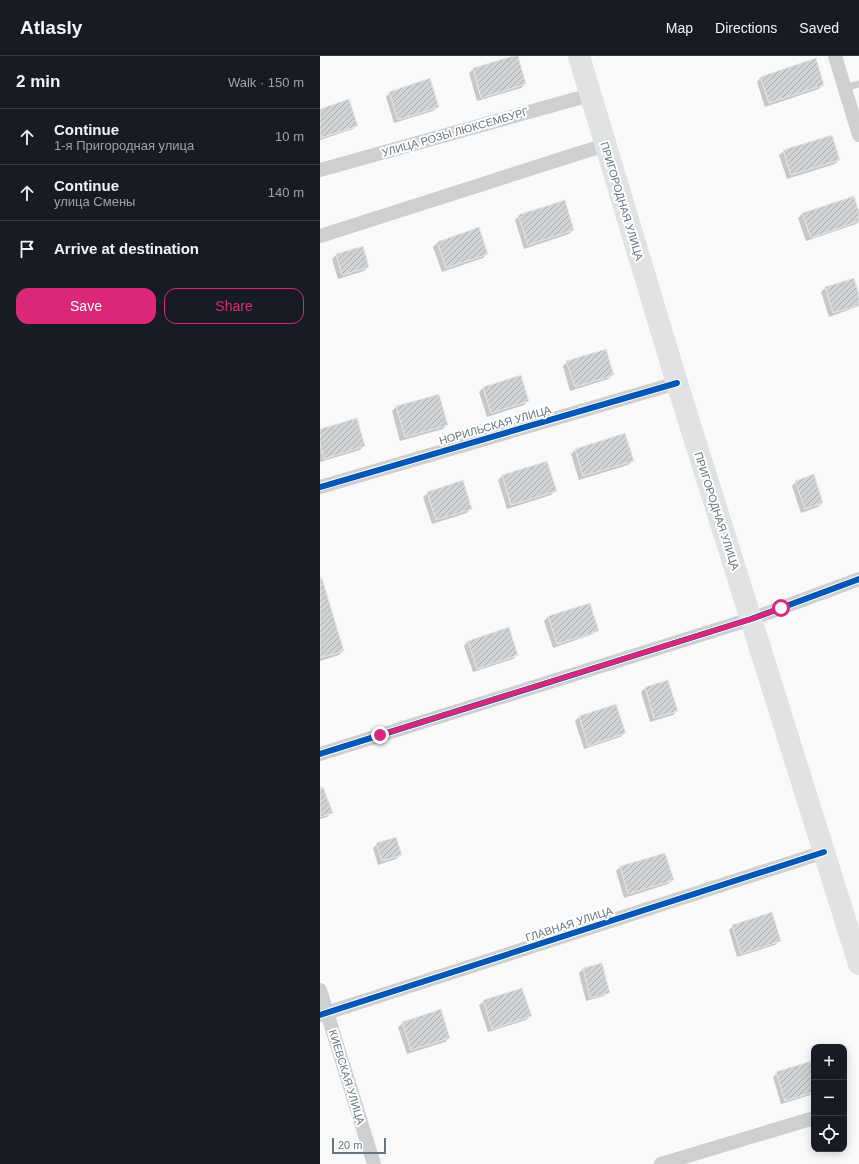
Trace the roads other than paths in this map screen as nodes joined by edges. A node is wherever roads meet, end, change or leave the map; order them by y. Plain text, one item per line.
1 (579, 56) edge
2 (835, 56) edge
3 (859, 84) edge
4 (844, 88) junction
5 (590, 95) junction
6 (859, 135) edge
7 (605, 145) junction
8 (320, 170) edge
9 (320, 236) edge
10 (677, 383) junction
11 (320, 487) edge
12 (859, 579) edge
13 (751, 619) junction
14 (320, 754) edge
15 (824, 852) junction
16 (859, 964) edge
17 (320, 990) edge
18 (324, 1014) edge
19 (811, 1119) edge
20 (374, 1164) edge
21 (661, 1164) edge

1 - 5 highway, ПРИГОРОДНАЯ УЛИЦА
2 - 4 street
3 - 4 lane
4 - 6 street
5 - 7 highway, ПРИГОРОДНАЯ УЛИЦА
5 - 8 street, УЛИЦА РОЗЫ ЛЮКСЕМБУРГ
7 - 9 street
7 - 10 highway, ПРИГОРОДНАЯ УЛИЦА
10 - 11 street, НОРИЛЬСКАЯ УЛИЦА
10 - 13 highway, ПРИГОРОДНАЯ УЛИЦА
12 - 13 street
13 - 14 street
13 - 15 highway, ПРИГОРОДНАЯ УЛИЦА
15 - 16 highway, ПРИГОРОДНАЯ УЛИЦА
15 - 18 street, ГЛАВНАЯ УЛИЦА
17 - 18 street, КИЕВСКАЯ УЛИЦА
18 - 20 street, КИЕВСКАЯ УЛИЦА
19 - 21 street

